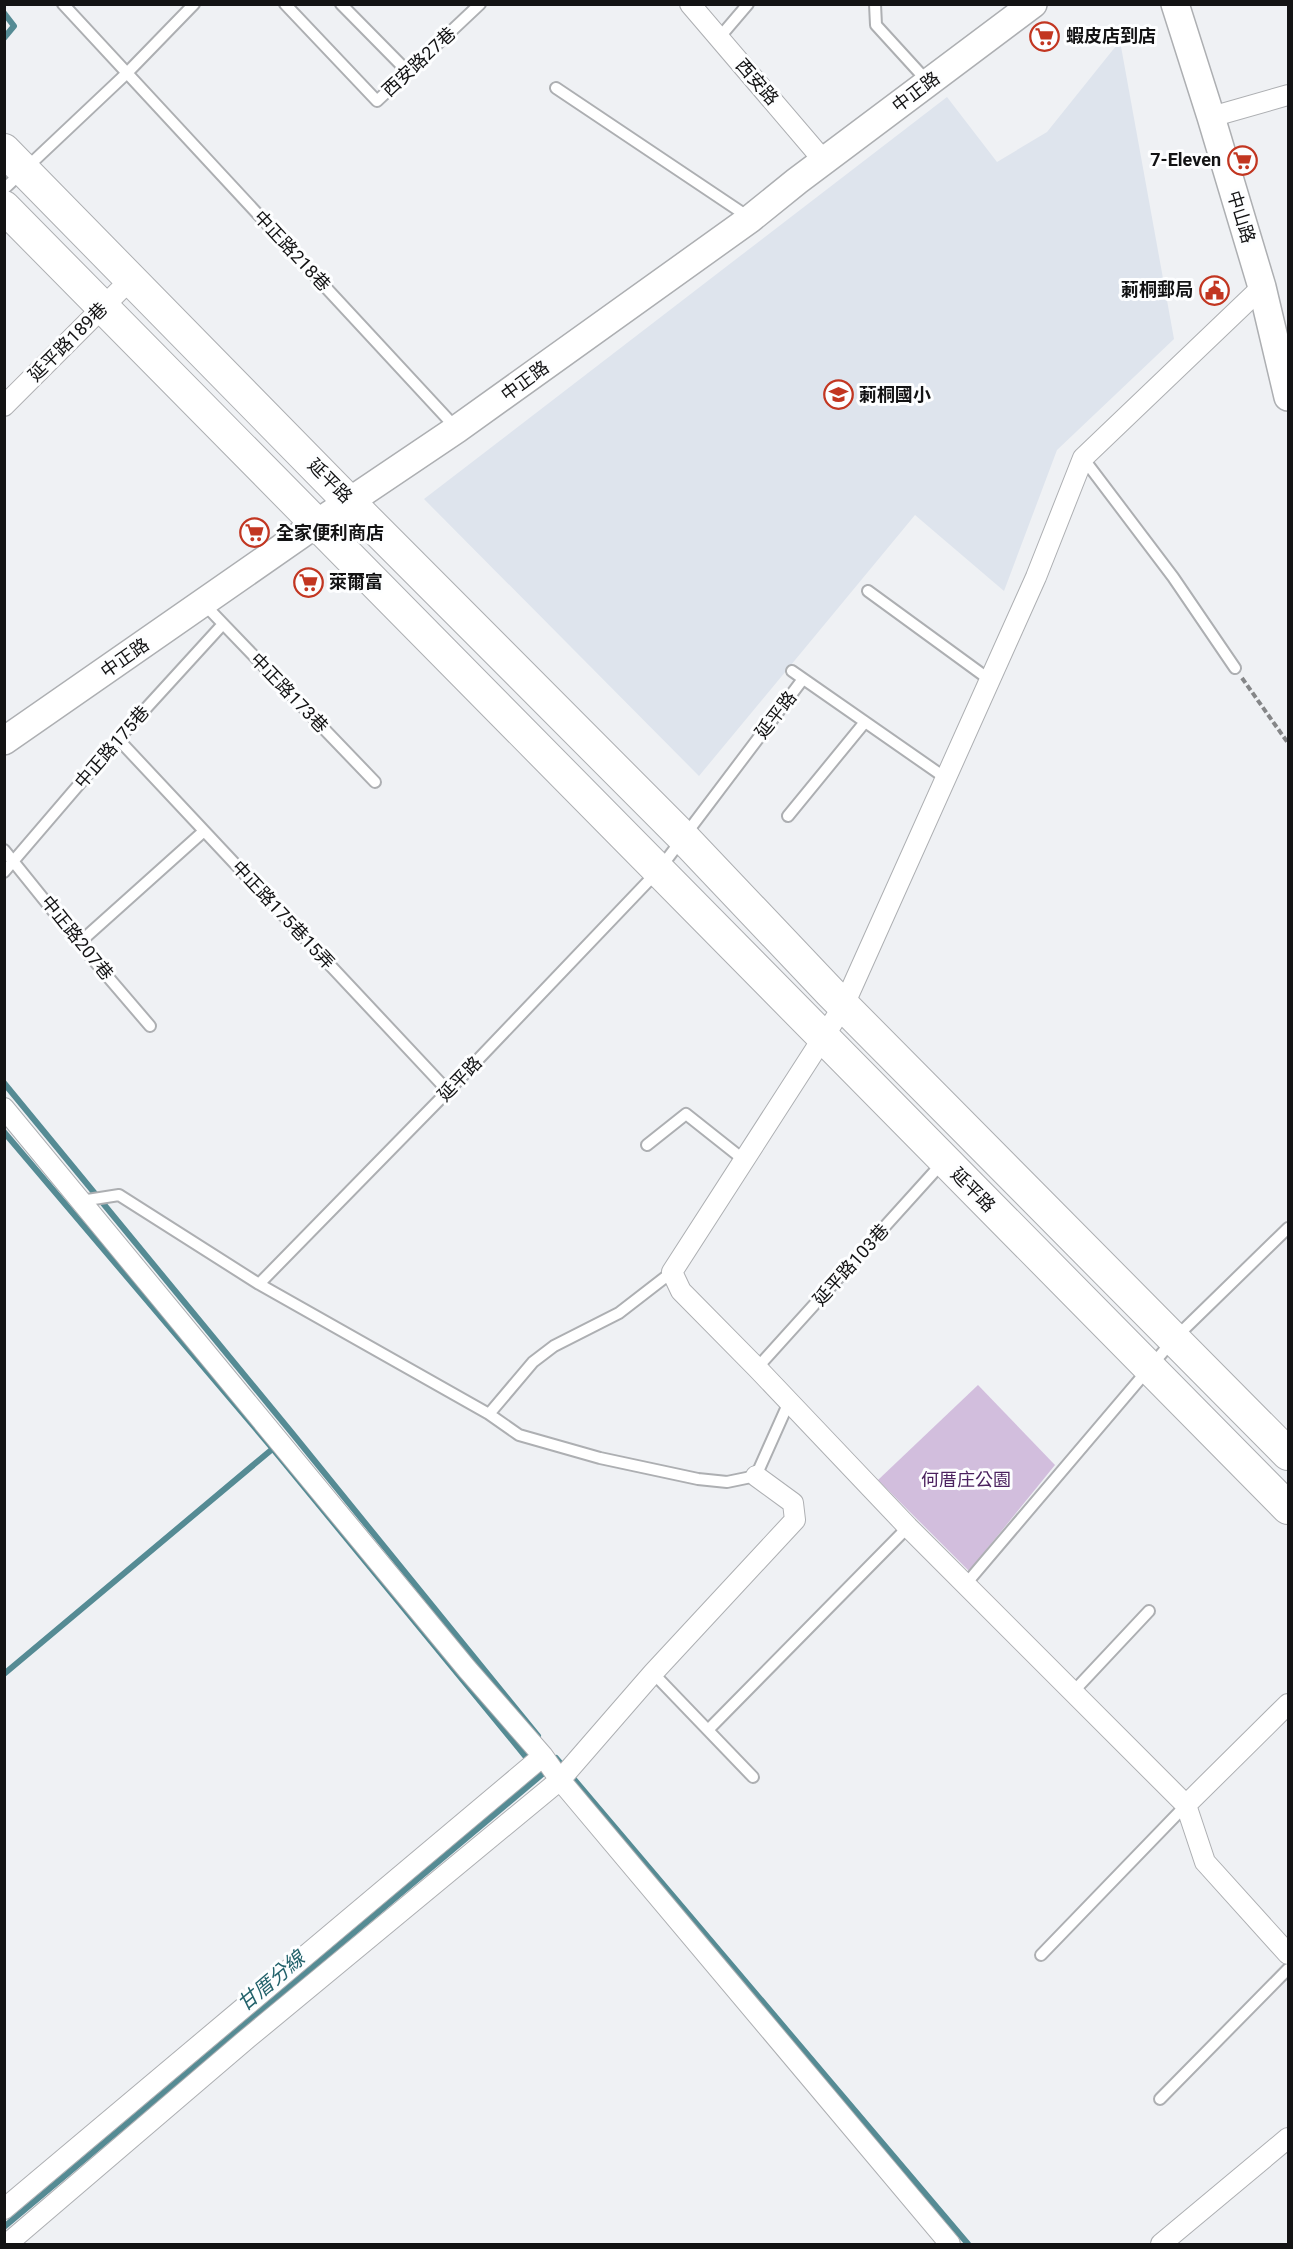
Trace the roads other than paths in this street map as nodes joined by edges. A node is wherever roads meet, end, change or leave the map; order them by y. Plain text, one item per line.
1 (63, 4) edge
2 (194, 4) edge
3 (285, 4) edge
4 (341, 4) edge
5 (480, 4) edge
6 (690, 4) edge
7 (748, 4) edge
8 (875, 4) edge
9 (1033, 4) edge
10 (1175, 4) edge
11 (719, 38) junction
12 (127, 73) junction
13 (409, 73) junction
14 (928, 83) junction
15 (556, 88) dead end
16 (1288, 95) edge
17 (1211, 117) junction
18 (824, 161) junction
19 (11, 170) edge
20 (4, 207) edge
21 (750, 219) junction
22 (131, 279) junction
23 (1262, 286) junction
24 (102, 308) junction
25 (1287, 387) edge
26 (8, 396) edge
27 (457, 429) junction
28 (1083, 458) junction
29 (350, 501) junction
30 (316, 524) junction
31 (868, 591) dead end
32 (204, 604) junction
33 (223, 624) junction
34 (1235, 668) road end
35 (792, 671) dead end
36 (803, 680) junction
37 (990, 680) junction
38 (865, 722) junction
39 (118, 739) junction
40 (4, 741) edge
41 (946, 779) junction
42 (375, 782) dead end
43 (788, 816) dead end
44 (204, 831) junction
45 (682, 836) junction
46 (4, 850) edge
47 (15, 861) junction
48 (658, 871) junction
49 (4, 872) edge
50 (79, 943) junction
51 (844, 1005) junction
52 (150, 1026) dead end
53 (825, 1036) junction
54 (448, 1091) junction
55 (7, 1116) edge
56 (647, 1146) dead end
57 (744, 1160) junction
58 (945, 1161) junction
59 (81, 1201) junction
60 (1288, 1228) edge
61 (672, 1272) junction
62 (259, 1284) junction
63 (1174, 1339) junction
64 (757, 1368) junction
65 (1150, 1368) junction
66 (789, 1402) junction
67 (489, 1414) junction
68 (1288, 1454) edge
69 (756, 1476) junction
70 (1288, 1508) edge
71 (908, 1527) junction
72 (965, 1585) junction
73 (1149, 1611) dead end
74 (653, 1672) junction
75 (1072, 1692) junction
76 (1288, 1704) edge
77 (708, 1730) junction
78 (543, 1756) junction
79 (753, 1777) dead end
80 (560, 1780) junction
81 (1186, 1805) junction
82 (1288, 1954) edge
83 (1041, 1955) dead end
84 (1288, 1969) edge
85 (1160, 2099) dead end
86 (1288, 2138) edge
87 (4, 2209) edge
88 (7, 2244) edge
89 (950, 2244) edge
90 (1161, 2244) edge

1 - 12 lane
2 - 12 lane
3 - 13 lane, 西安路27巷
4 - 13 lane
5 - 13 lane, 西安路27巷
6 - 11 street, 西安路
7 - 11 lane
8 - 14 lane
9 - 14 street, 中正路
10 - 17 street, 中山路
11 - 18 street, 西安路
12 - 19 lane
12 - 27 lane, 中正路218巷
14 - 18 street, 中正路
15 - 21 lane
16 - 17 street
17 - 23 street, 中山路
18 - 21 street, 中正路
19 - 22 main road, 延平路
20 - 24 main road, 延平路
21 - 27 street, 中正路
22 - 24 street, 延平路189巷
22 - 29 main road, 延平路
23 - 25 street, 中山路
23 - 28 street
24 - 26 street, 延平路189巷
24 - 30 main road, 延平路
27 - 29 street, 中正路
28 - 34 lane
28 - 37 street
29 - 30 street, 中正路
29 - 45 main road, 延平路
30 - 32 street, 中正路
30 - 48 main road, 延平路
31 - 37 lane
32 - 33 lane, 中正路173巷
32 - 40 street, 中正路
33 - 39 lane, 中正路175巷
33 - 42 lane, 中正路173巷
35 - 36 lane
36 - 38 lane
36 - 45 lane, 延平路
37 - 41 street
38 - 41 lane
38 - 43 lane
39 - 44 lane, 中正路175巷15弄
39 - 47 lane, 中正路175巷
41 - 51 street
44 - 50 lane
44 - 54 lane, 中正路175巷15弄
45 - 48 lane, 延平路
45 - 51 main road, 延平路
46 - 47 lane, 中正路207巷
47 - 49 lane, 中正路175巷
47 - 50 lane, 中正路207巷
48 - 53 main road, 延平路
48 - 54 lane, 延平路
50 - 52 lane, 中正路207巷
51 - 53 street
51 - 63 main road, 延平路
53 - 57 street
53 - 58 main road, 延平路
54 - 62 lane, 延平路
55 - 59 street
56 - 57 lane
57 - 61 street
58 - 64 lane, 延平路103巷
58 - 65 main road, 延平路
59 - 62 lane
59 - 78 street
60 - 63 lane
61 - 64 street
61 - 67 lane
62 - 67 lane
63 - 65 lane
63 - 68 main road, 延平路
64 - 66 street
65 - 70 main road, 延平路
65 - 72 lane
66 - 69 lane
66 - 71 street
67 - 69 lane
69 - 74 street
71 - 72 street
71 - 77 lane
72 - 75 street
73 - 75 lane
74 - 77 lane
74 - 80 street
75 - 81 street
76 - 81 street
77 - 79 lane
78 - 80 street
78 - 87 street
80 - 88 street
80 - 89 street
81 - 82 street
81 - 83 lane
84 - 85 lane
86 - 90 street

